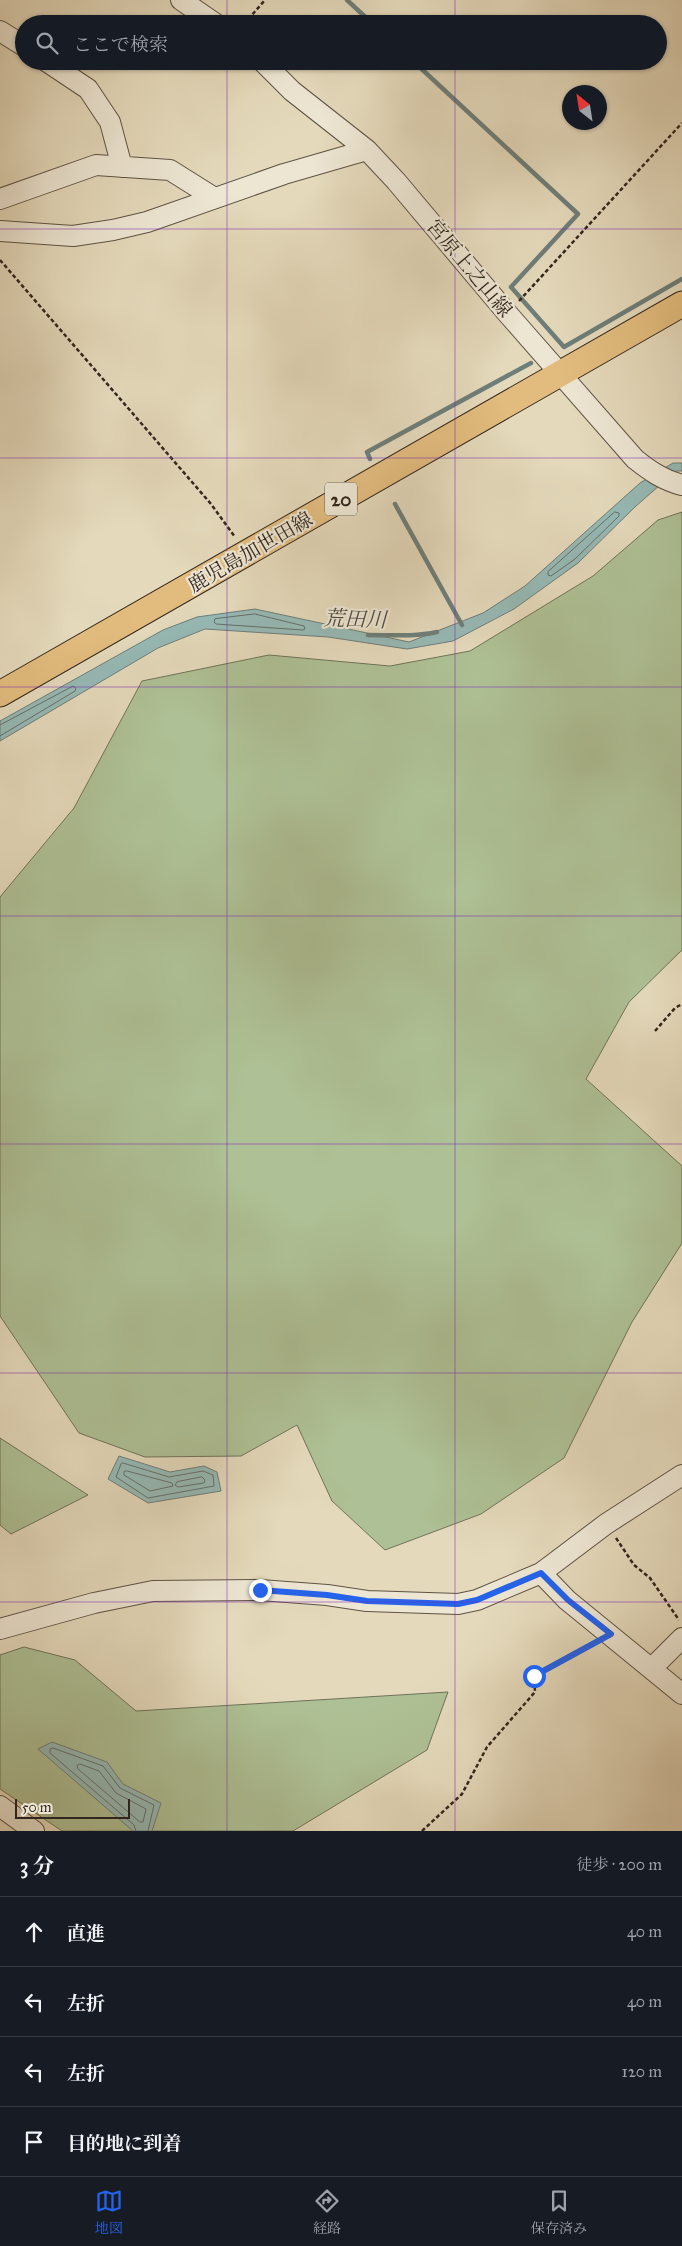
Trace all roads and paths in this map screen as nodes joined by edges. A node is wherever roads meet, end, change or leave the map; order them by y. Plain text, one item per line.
1 (181, 0) edge
2 (265, 0) edge
3 (203, 15) edge
4 (252, 15) edge
5 (0, 31) edge
6 (15, 40) edge
7 (60, 70) edge
8 (271, 70) edge
9 (682, 123) edge
10 (367, 150) junction
11 (122, 167) junction
12 (213, 198) junction
13 (0, 199) edge
14 (0, 231) edge
15 (0, 260) edge
16 (523, 296) dead end
17 (682, 304) edge
18 (561, 374) junction
19 (676, 484) edge
20 (245, 554) junction
21 (0, 694) edge
22 (682, 1004) edge
23 (655, 1031) dead end
24 (682, 1475) edge
25 (606, 1524) junction
26 (541, 1573) junction
27 (682, 1625) edge
28 (0, 1629) edge
29 (611, 1634) junction
30 (682, 1638) edge
31 (652, 1668) junction
32 (682, 1694) edge
33 (0, 1806) edge
34 (34, 1831) edge
35 (422, 1831) edge

1 - 3 street
2 - 4 path
5 - 6 street
7 - 11 street
8 - 10 street, 宮原上之山線
9 - 16 path
10 - 12 street
10 - 18 street, 宮原上之山線
11 - 12 street
11 - 13 street
12 - 14 street
15 - 20 path
17 - 18 main road, 鹿児島加世田線 / 20
18 - 19 street, 宮原上之山線
18 - 20 main road, 鹿児島加世田線 / 20
20 - 21 main road, 鹿児島加世田線 / 20
22 - 23 path
24 - 25 street
25 - 26 street
25 - 27 path
26 - 28 street
26 - 29 street
29 - 31 street
29 - 35 path
30 - 31 street
31 - 32 street
33 - 34 street

